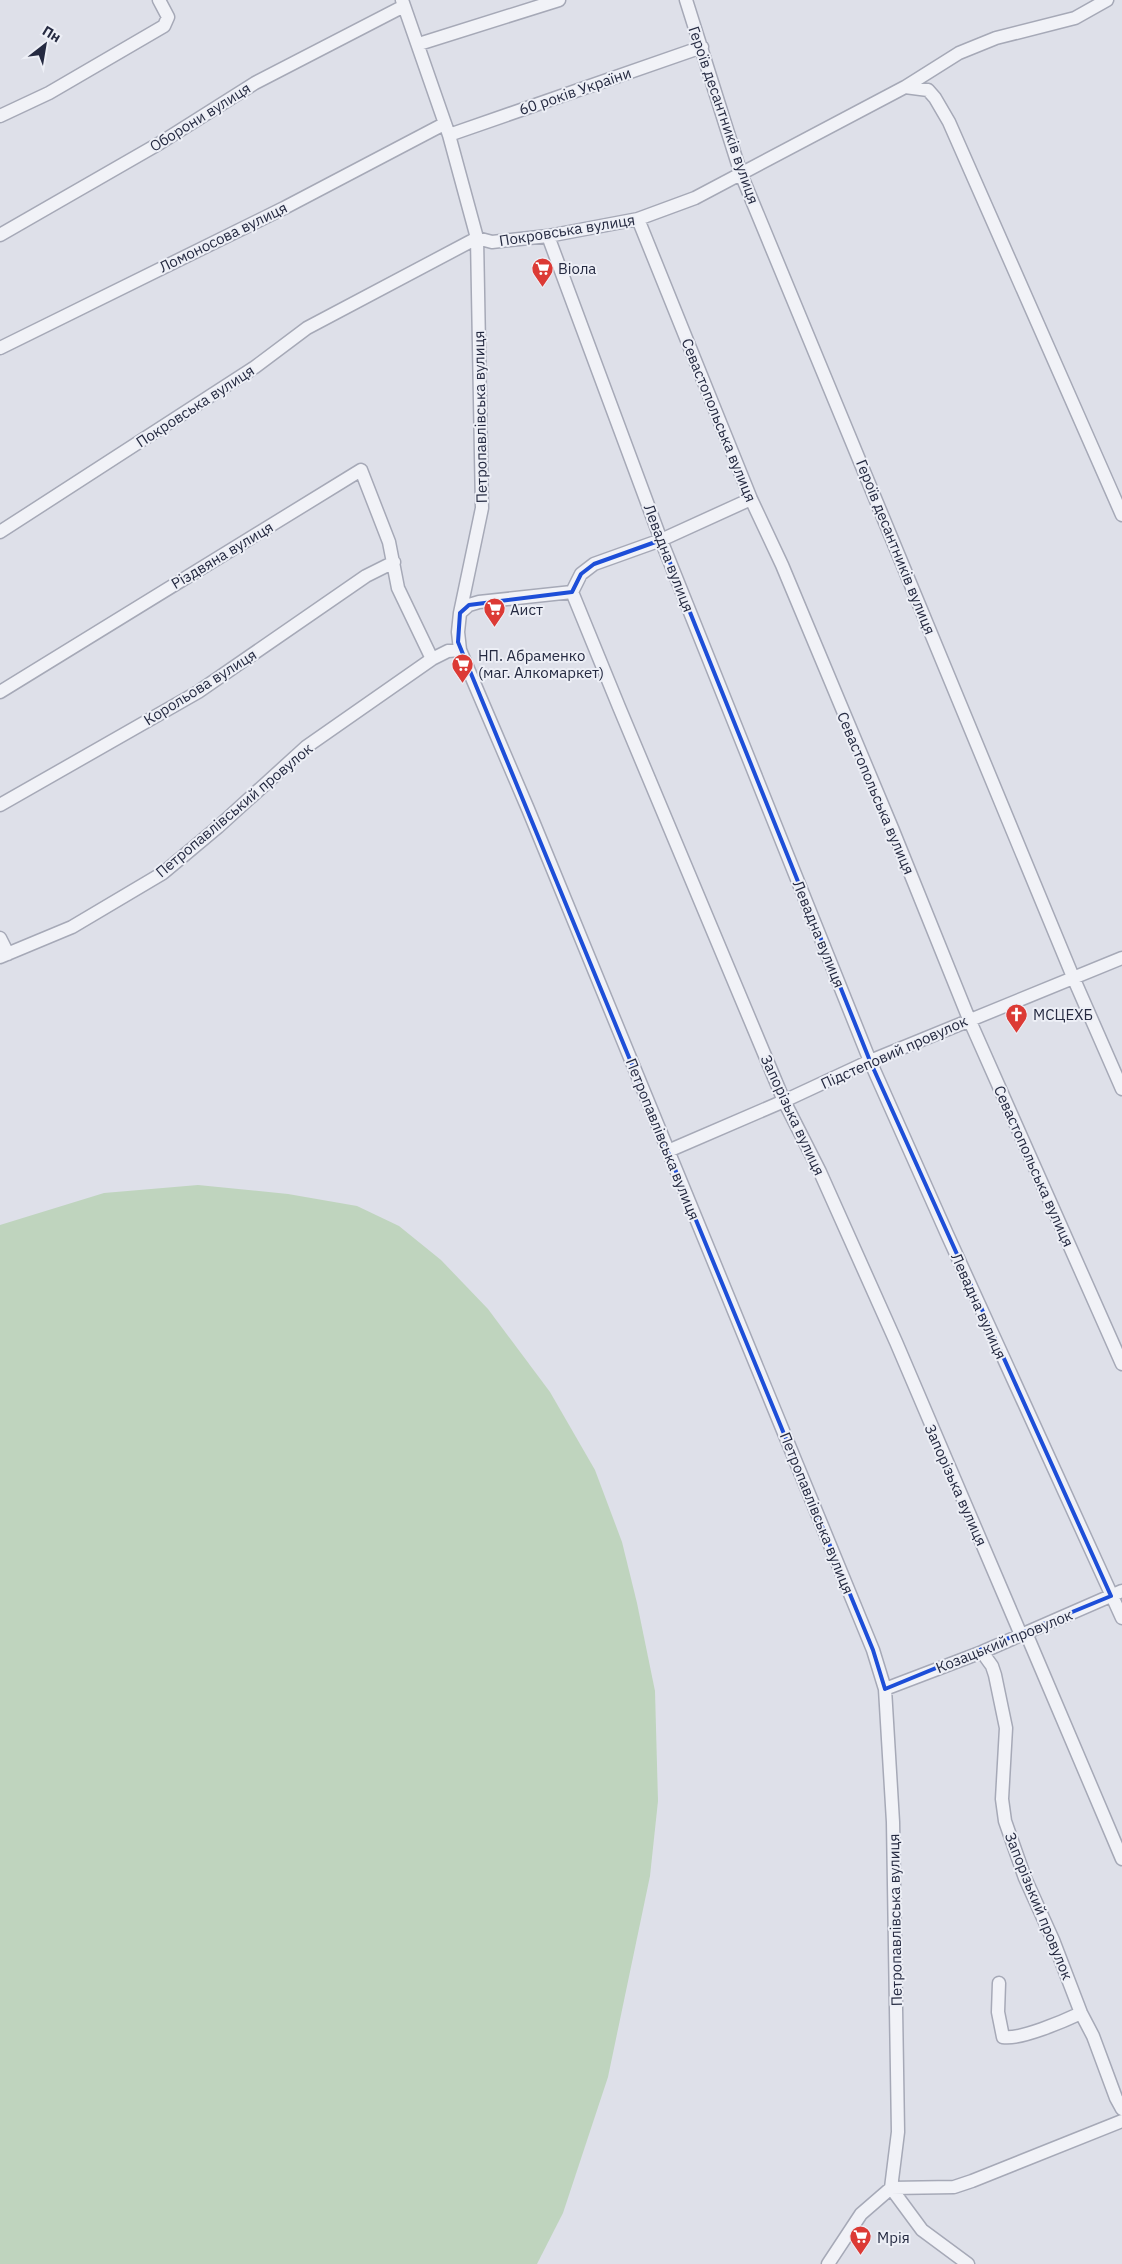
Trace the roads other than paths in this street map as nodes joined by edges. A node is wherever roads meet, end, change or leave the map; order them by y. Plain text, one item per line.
1 (159, 0) edge
2 (559, 0) edge
3 (686, 0) edge
4 (1107, 0) edge
5 (403, 3) edge
6 (419, 44) junction
7 (702, 47) junction
8 (906, 87) junction
9 (0, 116) edge
10 (447, 130) junction
11 (741, 174) junction
12 (638, 219) junction
13 (0, 235) edge
14 (548, 236) junction
15 (477, 238) junction
16 (0, 348) edge
17 (750, 499) junction
18 (1122, 515) edge
19 (0, 532) edge
20 (662, 540) junction
21 (394, 562) junction
22 (572, 592) junction
23 (460, 613) junction
24 (460, 650) junction
25 (432, 659) junction
26 (0, 692) edge
27 (0, 805) edge
28 (0, 938) edge
29 (4, 956) edge
30 (1122, 958) edge
31 (1073, 977) junction
32 (969, 1019) junction
33 (870, 1061) junction
34 (1122, 1089) edge
35 (784, 1101) junction
36 (668, 1151) junction
37 (1122, 1364) edge
38 (1116, 1594) edge
39 (1122, 1618) edge
40 (1024, 1634) junction
41 (982, 1652) junction
42 (885, 1688) junction
43 (1122, 1859) edge
44 (999, 1983) dead end
45 (1081, 2013) junction
46 (1122, 2109) edge
47 (1122, 2121) edge
48 (891, 2188) junction
49 (828, 2264) edge
50 (968, 2264) edge

1 - 9 street
2 - 6 street
3 - 7 street, Героїв десантників вулиця
4 - 8 street, Покровська вулиця
5 - 6 street, Петропавлівська вулиця
5 - 13 street, Оборони вулиця
6 - 10 street, Петропавлівська вулиця
7 - 10 street, 60 років України
7 - 11 street, Героїв десантників вулиця
8 - 11 street, Покровська вулиця
8 - 18 street
10 - 15 street, Петропавлівська вулиця
10 - 16 street, Ломоносова вулиця
11 - 12 street, Покровська вулиця
11 - 31 street, Героїв десантників вулиця
12 - 14 street, Покровська вулиця
12 - 17 street, Севастопольська вулиця
14 - 15 street, Покровська вулиця
14 - 20 street, Левадна вулиця
15 - 19 street, Покровська вулиця
15 - 23 street, Петропавлівська вулиця
17 - 20 street
17 - 32 street, Севастопольська вулиця
20 - 22 street
20 - 33 street, Левадна вулиця
21 - 25 street
21 - 26 street, Різдвяна вулиця
21 - 27 street, Корольова вулиця
22 - 23 street
22 - 35 street, Запорізька вулиця
23 - 24 street, Петропавлівська вулиця
24 - 25 street, Петропавлівський провулок
24 - 36 street, Петропавлівська вулиця
25 - 29 street, Петропавлівський провулок
28 - 29 street
30 - 31 street, Підстеповий провулок
31 - 32 street, Підстеповий провулок
31 - 34 street, Героїв десантників вулиця
32 - 33 street, Підстеповий провулок
32 - 37 street, Севастопольська вулиця
33 - 35 street, Підстеповий провулок
33 - 38 street, Левадна вулиця
35 - 36 street, Підстеповий провулок
35 - 40 street, Запорізька вулиця
36 - 42 street, Петропавлівська вулиця
38 - 39 street, Левадна вулиця
38 - 40 street, Козацький провулок
40 - 41 street, Козацький провулок
40 - 43 street, Запорізька вулиця
41 - 42 street, Козацький провулок
41 - 45 street, Запорізький провулок
42 - 48 street, Петропавлівська вулиця
44 - 45 street
45 - 46 street, Запорізький провулок
47 - 48 street
48 - 49 street
48 - 50 street

